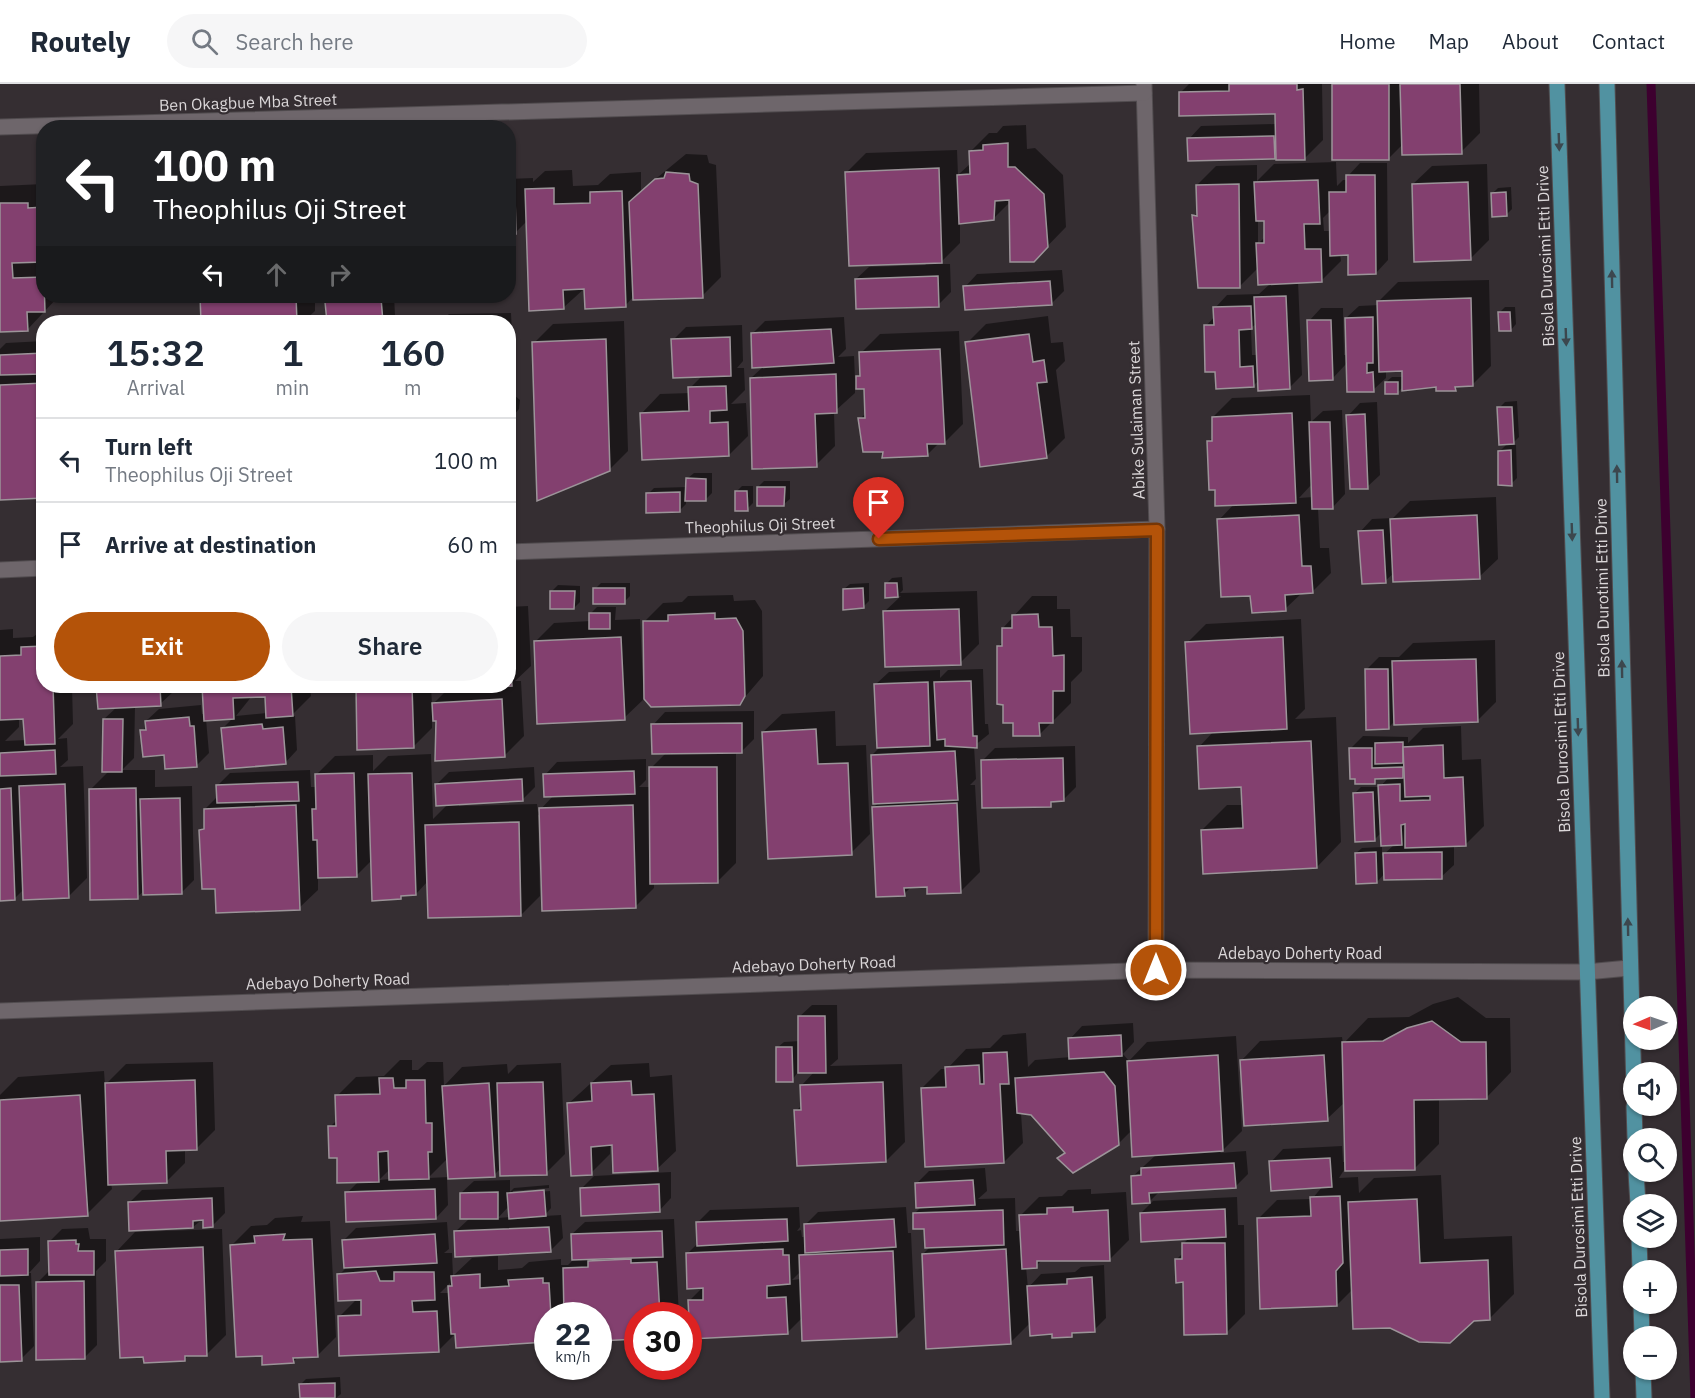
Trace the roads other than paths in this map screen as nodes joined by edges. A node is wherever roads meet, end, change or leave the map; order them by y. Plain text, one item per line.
1 (1557, 84) edge
2 (1607, 84) edge
3 (1144, 88) edge
4 (229, 120) edge
5 (36, 127) edge
6 (0, 128) edge
7 (1157, 530) junction
8 (516, 552) edge
9 (36, 568) edge
10 (0, 570) edge
11 (1629, 968) junction
12 (1156, 970) junction
13 (1586, 972) junction
14 (0, 1011) edge
15 (1633, 1062) edge
16 (1643, 1380) edge
17 (1602, 1398) edge
18 (1644, 1398) edge

1 -> 13 main road, Bisola Durosimi Etti Drive
11 -> 2 main road, Bisola Durotimi Etti Drive
3 - 4 street, Ben Okagbue Mba Street
3 - 7 street, Abike Sulaiman Street
5 - 6 street, Ben Okagbue Mba Street
7 - 8 street, Theophilus Oji Street
7 - 12 street, Abike Sulaiman Street
9 - 10 street
11 - 13 street, Adebayo Doherty Road
11 - 15 main road, Bisola Durotimi Etti Drive
12 - 13 street, Adebayo Doherty Road
12 - 14 street, Adebayo Doherty Road
13 - 17 main road, Bisola Durosimi Etti Drive
16 - 18 main road

